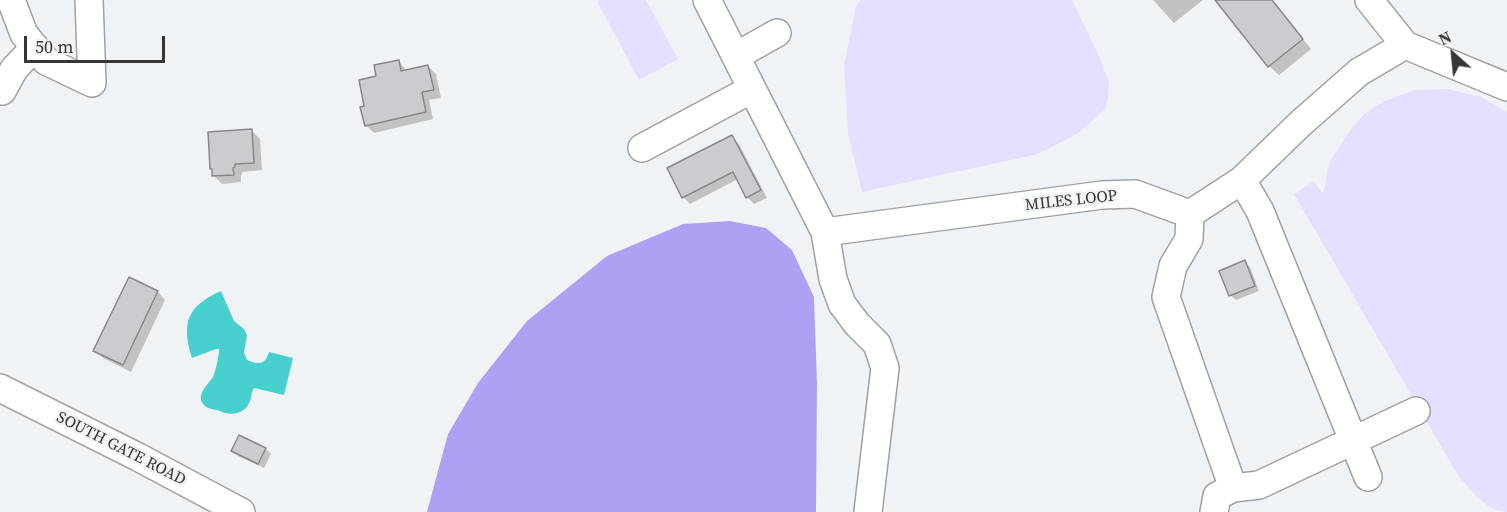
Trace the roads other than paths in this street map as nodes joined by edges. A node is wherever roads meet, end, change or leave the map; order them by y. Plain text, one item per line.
1 (12, 0) edge
2 (89, 0) edge
3 (707, 0) edge
4 (1369, 0) edge
5 (777, 33) dead end
6 (1405, 45) junction
7 (35, 47) junction
8 (736, 56) junction
9 (1507, 87) edge
10 (752, 88) junction
11 (2, 91) dead end
12 (642, 148) dead end
13 (1242, 180) junction
14 (1190, 214) junction
15 (825, 232) junction
16 (0, 388) edge
17 (1416, 411) dead end
18 (1354, 439) junction
19 (1368, 477) dead end
20 (1233, 488) junction
21 (241, 512) edge
22 (868, 512) edge
23 (1214, 512) edge

1 - 7 street
2 - 7 street
3 - 8 street
4 - 6 street
5 - 8 street
6 - 9 street
6 - 13 street
7 - 11 street
8 - 10 street
10 - 12 street
10 - 15 street
13 - 14 street
13 - 18 street
14 - 15 street, MILES LOOP
14 - 20 street
15 - 22 street
16 - 21 street, SOUTH GATE ROAD
17 - 18 street
18 - 19 street
18 - 20 street
20 - 23 street

